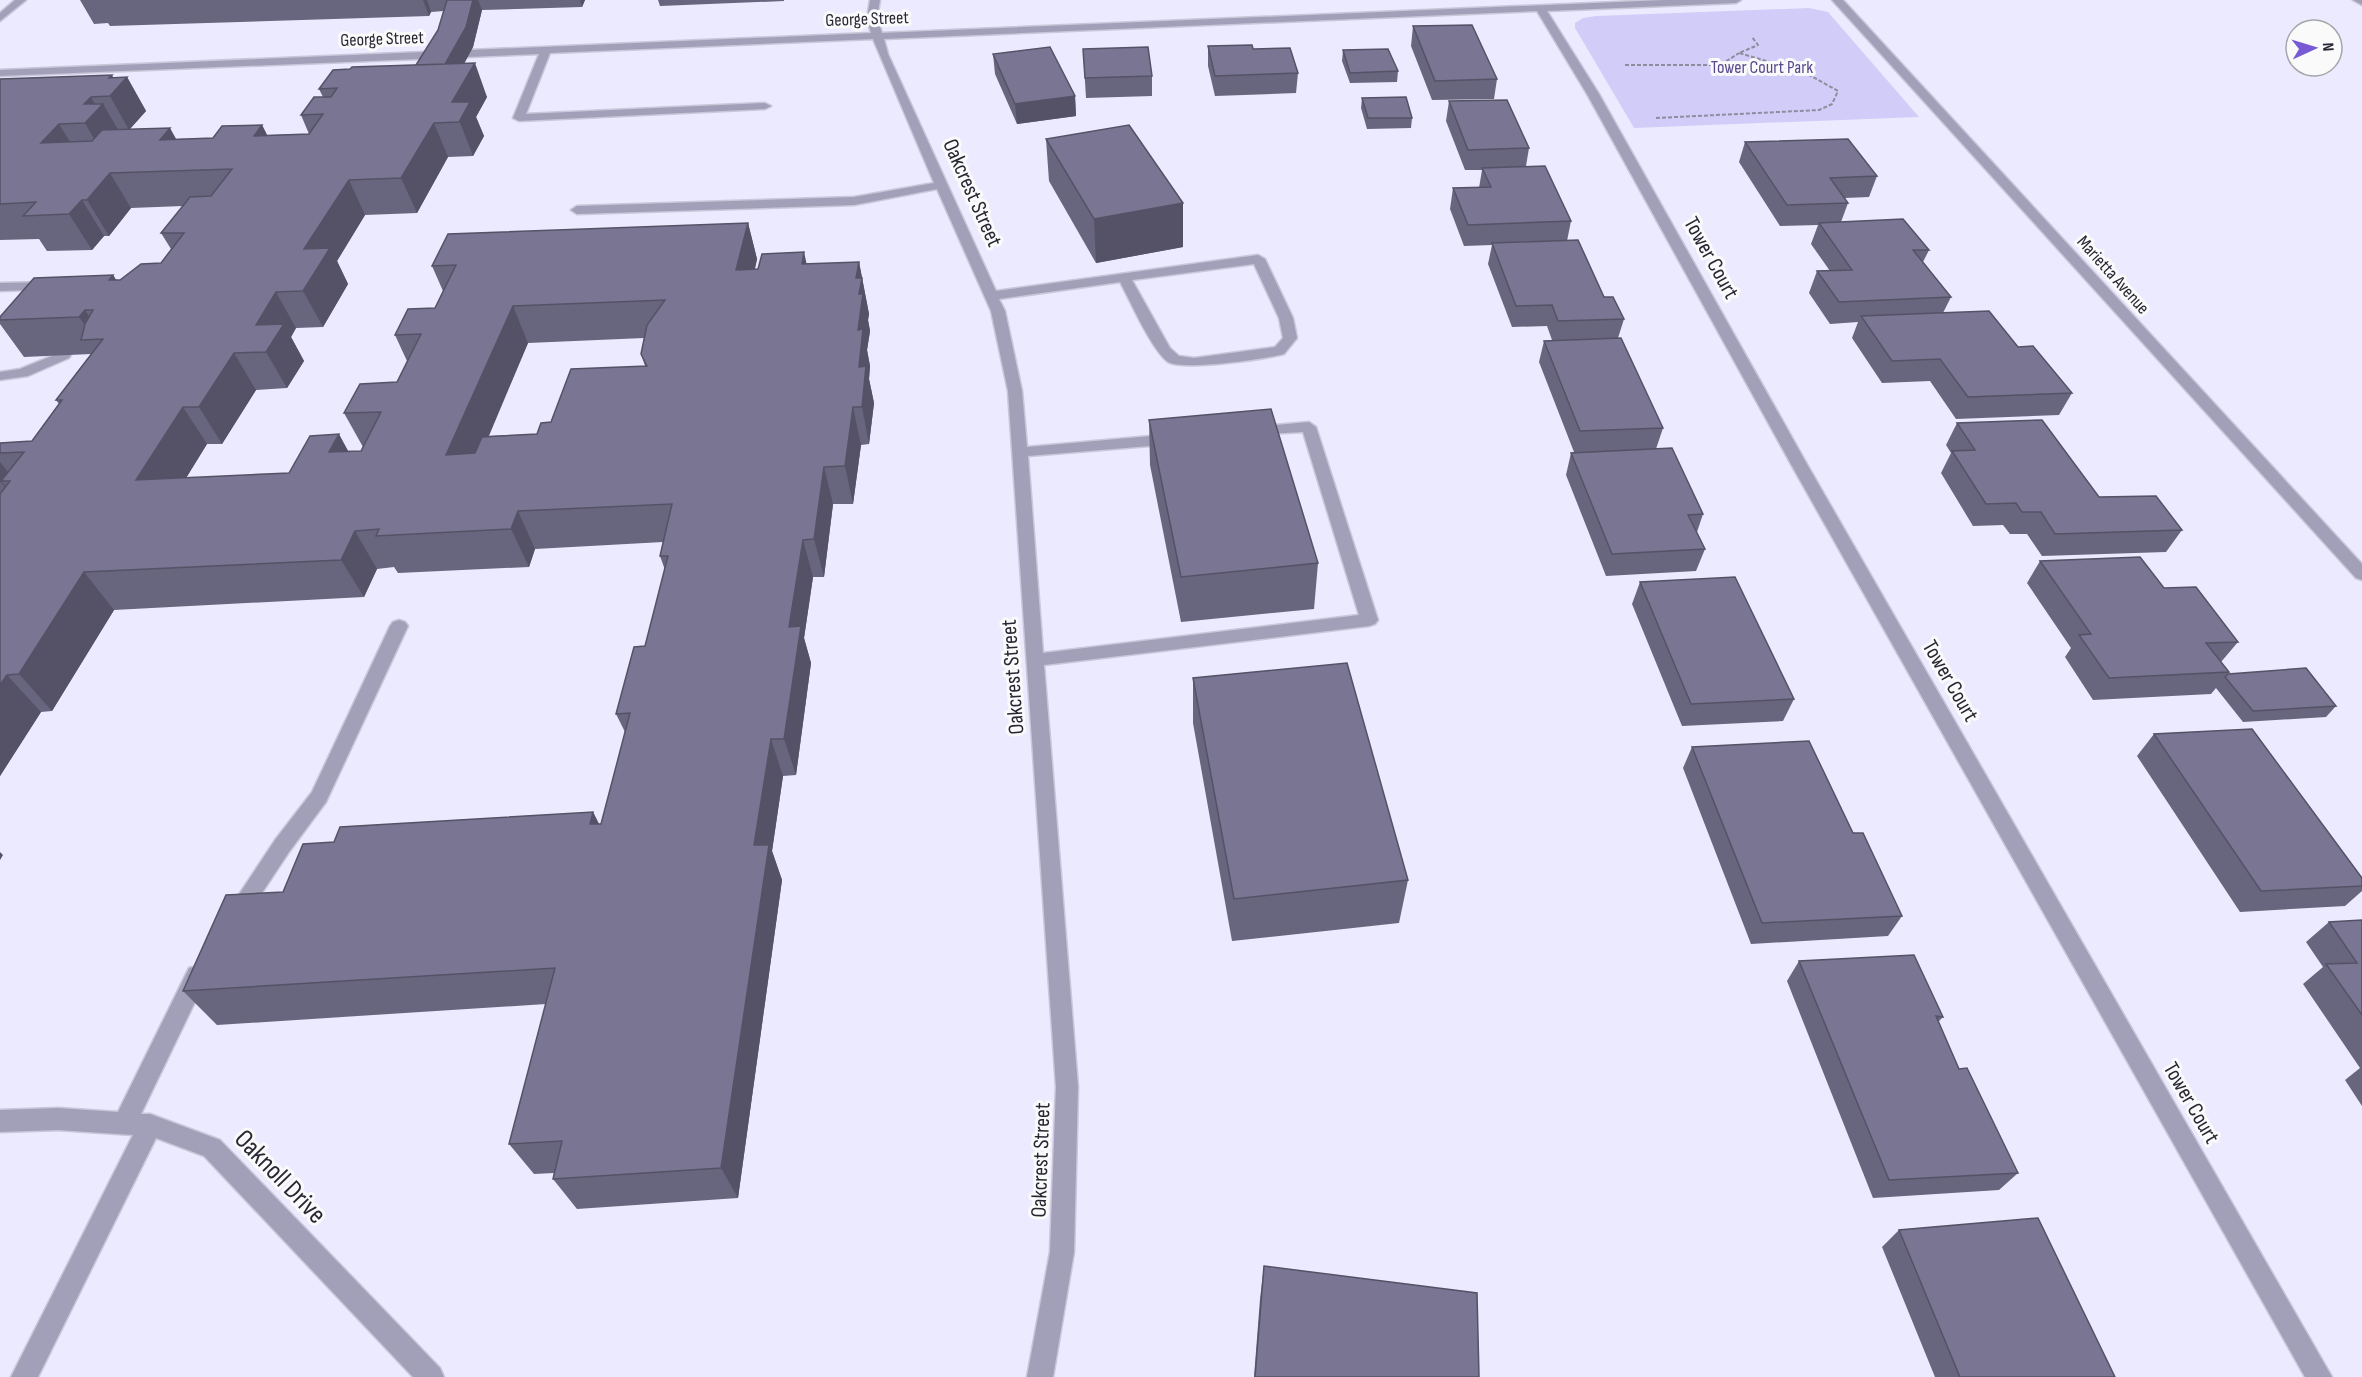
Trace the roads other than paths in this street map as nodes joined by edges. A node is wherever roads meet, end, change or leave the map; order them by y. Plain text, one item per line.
1 (21, 0) edge
2 (875, 0) edge
3 (1736, 0) edge
4 (1837, 0) edge
5 (2358, 0) edge
6 (2362, 2) edge
7 (1540, 8) junction
8 (0, 18) edge
9 (877, 35) junction
10 (546, 49) junction
11 (0, 73) edge
12 (765, 106) dead end
13 (942, 184) junction
14 (578, 210) dead end
15 (1124, 278) junction
16 (0, 286) edge
17 (60, 286) edge
18 (991, 296) junction
19 (64, 355) edge
20 (0, 376) edge
21 (1239, 433) edge
22 (1193, 437) edge
23 (1020, 452) junction
24 (2362, 574) edge
25 (399, 626) dead end
26 (1036, 660) junction
27 (224, 933) edge
28 (205, 962) edge
29 (0, 1121) edge
30 (124, 1125) junction
31 (150, 1125) junction
32 (24, 1377) edge
33 (431, 1377) edge
34 (1040, 1377) edge
35 (2319, 1377) edge

1 - 8 street
2 - 9 street, Oakcrest Street
3 - 7 street, George Street
4 - 24 street, Marietta Avenue
5 - 6 street
7 - 9 street, George Street
7 - 35 street, Tower Court
9 - 10 street, George Street
9 - 13 street, Oakcrest Street
10 - 11 street, George Street
10 - 12 street
13 - 14 street
13 - 18 street, Oakcrest Street
15 - 15 street
15 - 18 street
16 - 17 street
18 - 23 street, Oakcrest Street
19 - 20 street
21 - 26 street
22 - 23 street
23 - 26 street, Oakcrest Street
25 - 27 street
26 - 34 street, Oakcrest Street
28 - 30 street
29 - 30 street, Oaknoll Drive
30 - 31 street, Oaknoll Drive
31 - 32 street
31 - 33 street, Oaknoll Drive

